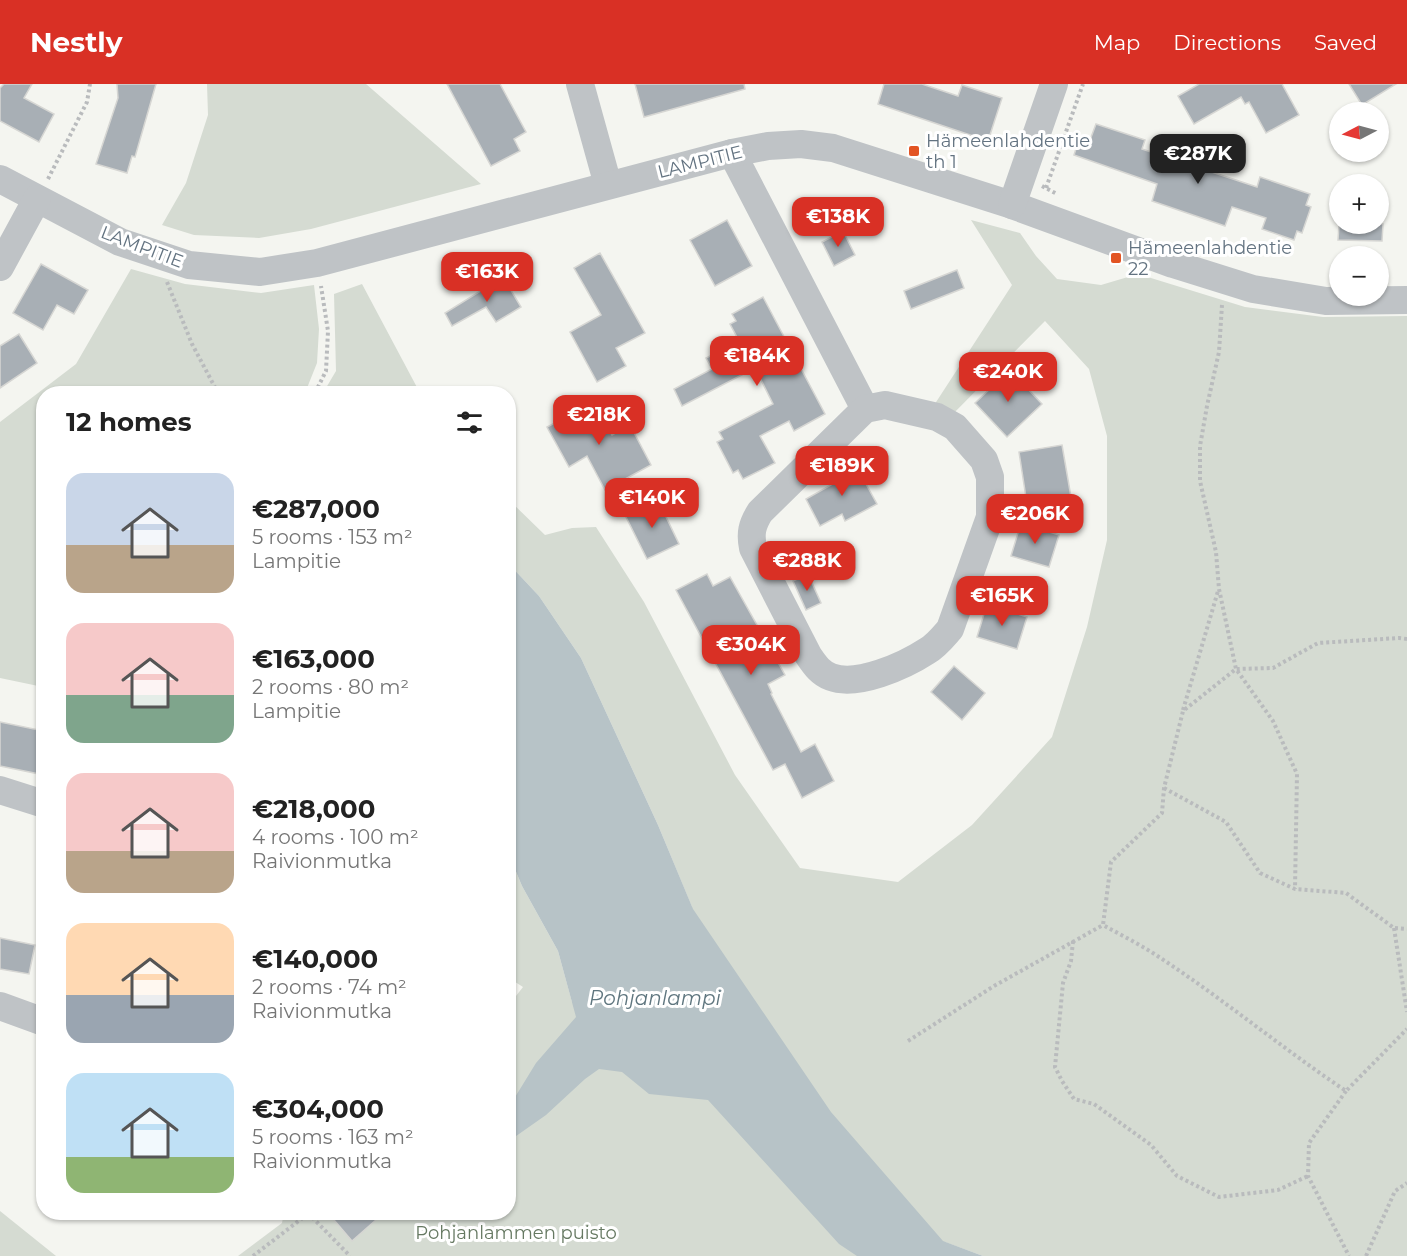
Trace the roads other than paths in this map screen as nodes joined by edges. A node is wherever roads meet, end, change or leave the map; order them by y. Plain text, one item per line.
1 (580, 84) edge
2 (1054, 84) edge
3 (732, 153) junction
4 (0, 179) edge
5 (608, 185) junction
6 (42, 190) junction
7 (1012, 206) junction
8 (0, 267) edge
9 (1407, 300) edge
10 (865, 409) junction
11 (0, 790) edge
12 (36, 801) edge
13 (0, 1006) edge
14 (36, 1020) edge

1 - 5 street
2 - 7 street
3 - 5 street, LAMPITIE
3 - 7 street, LAMPITIE
3 - 10 street
4 - 6 street, LAMPITIE
5 - 6 street, LAMPITIE
6 - 8 street
7 - 9 street, LAMPITIE
10 - 10 street
11 - 12 street
13 - 14 street

